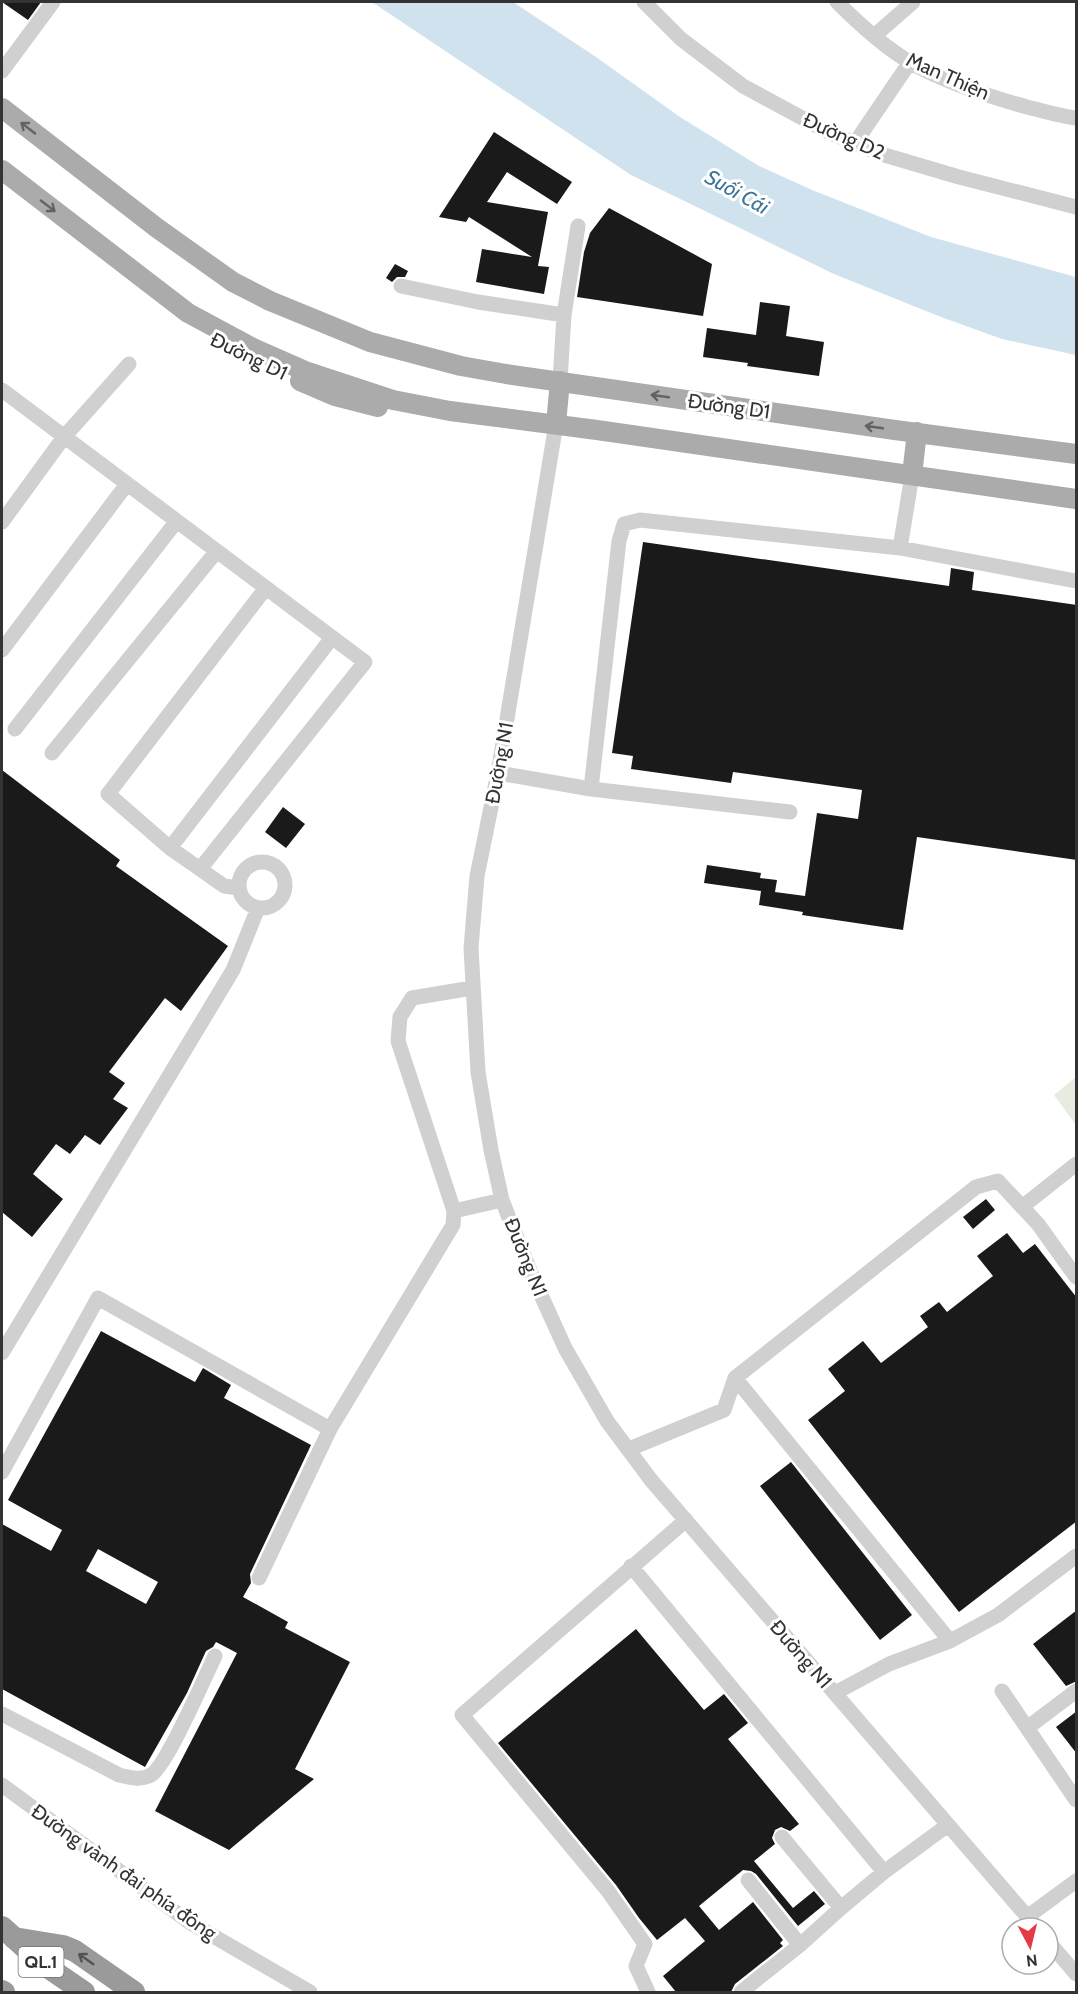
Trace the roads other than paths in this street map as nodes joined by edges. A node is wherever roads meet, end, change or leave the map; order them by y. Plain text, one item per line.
1 (53, 2) edge
2 (644, 2) edge
3 (913, 2) edge
4 (845, 4) edge
5 (874, 36) junction
6 (910, 62) junction
7 (2, 71) edge
8 (2, 108) edge
9 (1077, 117) edge
10 (855, 143) junction
11 (2, 170) edge
12 (1077, 207) edge
13 (578, 226) dead end
14 (401, 286) dead end
15 (564, 315) junction
16 (129, 364) dead end
17 (560, 381) junction
18 (2, 390) edge
19 (556, 424) junction
20 (917, 432) junction
21 (64, 438) junction
22 (1077, 452) edge
23 (912, 475) junction
24 (967, 483) junction
25 (127, 484) junction
26 (1077, 499) edge
27 (1077, 510) edge
28 (2, 522) edge
29 (176, 522) junction
30 (900, 548) junction
31 (216, 552) junction
32 (1077, 581) edge
33 (265, 589) junction
34 (331, 639) junction
35 (2, 650) edge
36 (15, 729) dead end
37 (52, 753) dead end
38 (498, 773) junction
39 (591, 789) junction
40 (790, 812) dead end
41 (170, 848) junction
42 (200, 869) junction
43 (239, 888) junction
44 (258, 908) junction
45 (472, 988) junction
46 (1077, 1164) edge
47 (502, 1200) junction
48 (1022, 1207) junction
49 (454, 1211) junction
50 (1077, 1277) edge
51 (2, 1353) edge
52 (735, 1378) junction
53 (330, 1429) junction
54 (629, 1449) junction
55 (2, 1472) edge
56 (686, 1520) junction
57 (1077, 1556) edge
58 (631, 1566) junction
59 (259, 1578) dead end
60 (950, 1641) junction
61 (215, 1656) dead end
62 (1002, 1691) dead end
63 (1077, 1691) edge
64 (834, 1693) junction
65 (2, 1714) edge
66 (1027, 1728) junction
67 (2, 1785) edge
68 (1077, 1800) edge
69 (948, 1825) junction
70 (782, 1838) dead end
71 (884, 1872) junction
72 (748, 1880) dead end
73 (1077, 1881) edge
74 (841, 1908) junction
75 (1027, 1916) edge
76 (1039, 1916) edge
77 (8, 1933) edge
78 (800, 1945) junction
79 (1060, 1955) edge
80 (1077, 1974) edge
81 (84, 1992) edge
82 (134, 1992) edge
83 (310, 1992) edge
84 (648, 1992) edge
85 (741, 1992) edge

1 - 7 street
2 - 10 street, Đường D2
3 - 5 street
4 - 5 street, Man Thiện
5 - 6 street, Man Thiện
6 - 9 street, Man Thiện
6 - 10 street
17 -> 8 main road, Đường D1
10 - 12 street, Đường D2
11 -> 19 main road, Đường D1
13 - 15 street
14 - 15 street
15 - 17 street
16 - 21 street
17 - 19 main road
20 -> 17 main road, Đường D1
18 - 21 street
19 - 23 main road, Đường D1
19 - 38 street, Đường N1
20 - 22 main road, Đường D1
20 - 23 main road
21 - 25 street
21 - 28 street
23 - 24 main road, Đường D1
23 - 30 street
24 - 26 main road, Đường D1
24 - 27 main road, Đường D1
25 - 29 street
25 - 35 street
29 - 31 street
29 - 36 street
30 - 32 street
30 - 39 street
31 - 33 street
31 - 37 street
33 - 34 street
33 - 41 street
34 - 41 street
34 - 42 street
38 - 39 street
38 - 45 street, Đường N1
39 - 40 street
41 - 42 street
42 - 43 street
43 - 44 street
43 - 44 street
44 - 51 street
45 - 47 street, Đường N1
45 - 49 street
46 - 48 street
47 - 49 street
47 - 54 street, Đường N1
48 - 50 street
48 - 52 street
49 - 53 street
52 - 54 street
52 - 60 street
53 - 55 street
53 - 59 street
54 - 56 street, Đường N1
56 - 58 street
56 - 64 street, Đường N1
57 - 60 street
58 - 71 street
58 - 84 street
60 - 64 street
61 - 65 street
62 - 66 street
63 - 66 street
64 - 69 street, Đường N1
66 - 68 street
67 - 83 street, Đường vành đai phía đông
69 - 71 street
69 - 75 street, Đường N1
70 - 74 street
71 - 74 street
72 - 78 street
73 - 76 street
74 - 78 street
77 - 81 highway, QL.1
82 -> 77 highway
78 - 85 street
79 - 80 street

